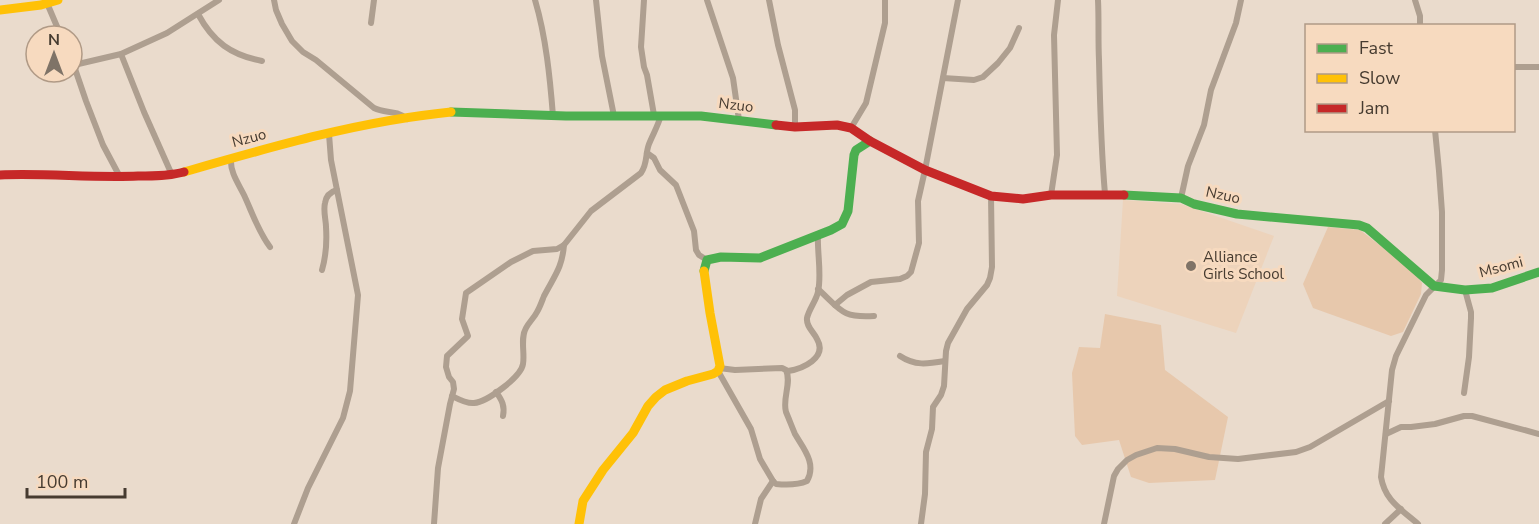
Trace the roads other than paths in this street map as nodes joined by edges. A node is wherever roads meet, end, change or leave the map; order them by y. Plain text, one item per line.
1 (18, 0) edge
2 (58, 0) edge
3 (219, 0) edge
4 (274, 0) edge
5 (374, 0) edge
6 (535, 0) edge
7 (596, 0) edge
8 (644, 0) edge
9 (707, 0) edge
10 (769, 0) edge
11 (885, 0) edge
12 (958, 0) edge
13 (1058, 0) edge
14 (1098, 0) edge
15 (1241, 0) edge
16 (1415, 0) edge
17 (47, 3) junction
18 (26, 7) junction
19 (0, 10) edge
20 (198, 14) junction
21 (371, 23) dead end
22 (56, 24) edge
23 (1420, 24) edge
24 (1019, 28) dead end
25 (121, 54) junction
26 (84, 61) edge
27 (262, 61) dead end
28 (1515, 67) edge
29 (1539, 67) edge
30 (943, 78) junction
31 (80, 84) edge
32 (657, 115) junction
33 (553, 116) junction
34 (614, 116) junction
35 (407, 119) junction
36 (739, 120) junction
37 (795, 127) junction
38 (851, 128) junction
39 (1435, 132) edge
40 (329, 134) junction
41 (870, 141) junction
42 (647, 153) junction
43 (231, 159) junction
44 (925, 170) junction
45 (0, 175) edge
46 (172, 175) junction
47 (120, 177) junction
48 (337, 190) junction
49 (1105, 194) junction
50 (1051, 195) junction
51 (991, 196) junction
52 (1181, 198) junction
53 (818, 235) junction
54 (564, 245) junction
55 (270, 247) dead end
56 (707, 260) junction
57 (322, 270) dead end
58 (1539, 272) edge
59 (1434, 286) junction
60 (818, 289) junction
61 (1465, 290) junction
62 (835, 305) junction
63 (874, 316) dead end
64 (900, 356) dead end
65 (945, 361) junction
66 (719, 369) junction
67 (788, 372) junction
68 (496, 392) junction
69 (1464, 393) dead end
70 (452, 396) junction
71 (1389, 401) junction
72 (503, 416) dead end
73 (1386, 434) junction
74 (1539, 434) edge
75 (773, 482) junction
76 (1401, 509) junction
77 (294, 524) edge
78 (434, 524) edge
79 (579, 524) edge
80 (755, 524) edge
81 (921, 524) edge
82 (1104, 524) edge
83 (1384, 524) edge
84 (1418, 524) edge

1 - 18 street
2 - 17 street
3 - 20 street
4 - 35 street
5 - 21 street
6 - 33 street
7 - 34 street
8 - 32 street
9 - 36 street
10 - 37 street
11 - 38 street
12 - 30 street
13 - 50 street
14 - 49 street
15 - 52 street
16 - 23 street
17 - 18 street
17 - 22 street
18 - 19 street
20 - 25 street
20 - 27 street
24 - 30 street
25 - 26 street
25 - 46 street
28 - 29 street
30 - 44 street
31 - 47 street
32 - 34 street, Nzuo
32 - 36 street, Nzuo
32 - 42 street
33 - 34 street, Nzuo
33 - 35 street, Nzuo
35 - 40 street, Nzuo
36 - 37 street, Nzuo
37 - 38 street, Nzuo
38 - 41 street, Nzuo
39 - 59 street
40 - 43 street, Nzuo
40 - 48 street
41 - 44 street, Nzuo
41 - 53 street
42 - 54 street
42 - 56 street
43 - 46 street, Nzuo
43 - 55 street
44 - 51 street, Nzuo
44 - 62 street
45 - 47 street, Nzuo
46 - 47 street, Nzuo
48 - 57 street
48 - 77 street
49 - 50 street, Nzuo
49 - 52 street, Nzuo
50 - 51 street, Nzuo
51 - 65 street
52 - 59 street, Nzuo
53 - 56 street
53 - 60 street
54 - 68 street
54 - 70 street
56 - 66 street
58 - 61 street, Msomi
59 - 61 street, Msomi
59 - 71 street
60 - 62 street
60 - 67 street
61 - 69 street
62 - 63 street
64 - 65 street
65 - 81 street
66 - 67 street
66 - 75 street
66 - 79 street
67 - 75 street
68 - 70 street
68 - 72 street
70 - 78 street
71 - 73 street
71 - 82 street
73 - 74 street
73 - 76 street
75 - 80 street
76 - 83 street
76 - 84 street

